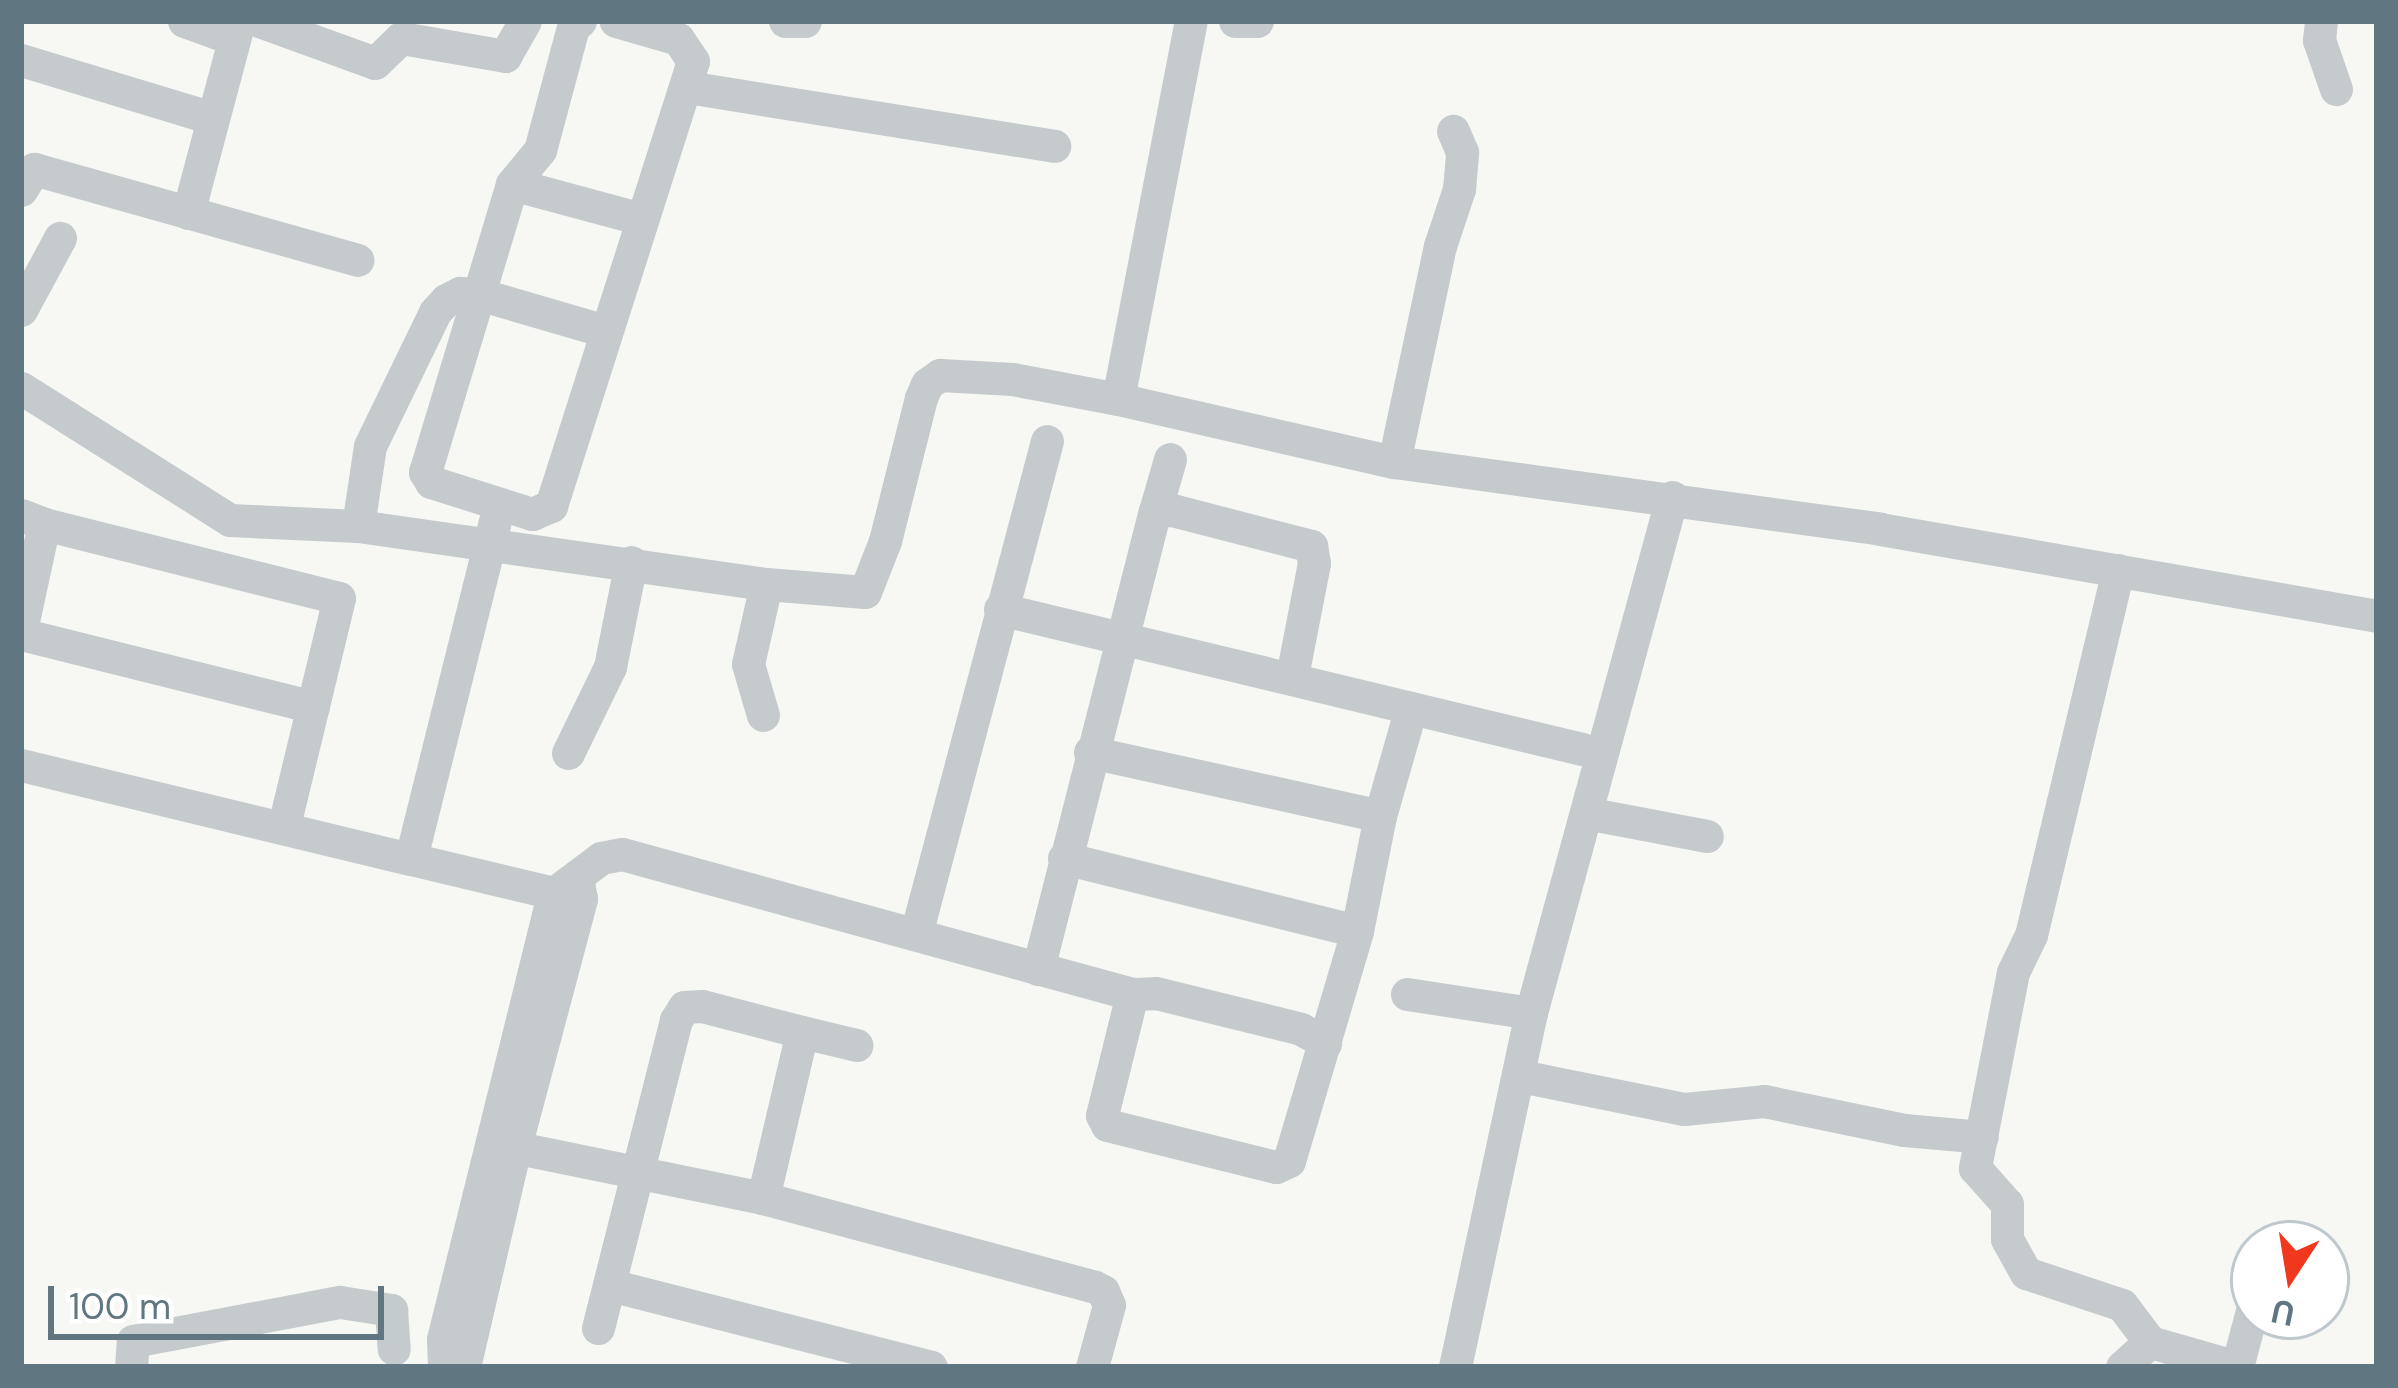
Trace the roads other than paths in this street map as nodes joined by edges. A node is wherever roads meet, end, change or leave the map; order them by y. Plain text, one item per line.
1 (184, 21) edge
2 (525, 21) edge
3 (580, 21) edge
4 (616, 21) edge
5 (785, 21) edge
6 (805, 21) edge
7 (1191, 21) edge
8 (1235, 21) edge
9 (1257, 21) edge
10 (2321, 21) edge
11 (244, 27) edge
12 (418, 31) edge
13 (328, 32) edge
14 (21, 60) edge
15 (687, 87) junction
16 (2336, 88) dead end
17 (212, 118) junction
18 (1453, 131) dead end
19 (1054, 146) dead end
20 (512, 184) junction
21 (21, 190) edge
22 (188, 213) junction
23 (643, 219) junction
24 (60, 238) dead end
25 (357, 260) dead end
26 (482, 295) junction
27 (21, 310) edge
28 (605, 331) junction
29 (21, 388) edge
30 (1118, 399) junction
31 (1047, 441) dead end
32 (1170, 459) dead end
33 (1394, 462) junction
34 (1672, 496) junction
35 (499, 508) junction
36 (1155, 511) junction
37 (32, 520) edge
38 (358, 526) junction
39 (489, 543) junction
40 (631, 562) junction
41 (2119, 570) junction
42 (766, 584) junction
43 (1000, 608) junction
44 (2377, 616) edge
45 (21, 632) edge
46 (1121, 637) junction
47 (1292, 676) junction
48 (314, 707) junction
49 (1412, 708) junction
50 (763, 715) dead end
51 (1582, 749) dead end
52 (1090, 752) junction
53 (568, 753) dead end
54 (21, 765) edge
55 (1586, 813) junction
56 (1380, 817) junction
57 (284, 826) junction
58 (1707, 836) dead end
59 (1064, 858) junction
60 (411, 859) junction
61 (570, 889) junction
62 (1357, 931) junction
63 (916, 934) junction
64 (1038, 969) junction
65 (1132, 994) junction
66 (1407, 994) dead end
67 (1531, 1013) junction
68 (802, 1032) junction
69 (1325, 1043) junction
70 (856, 1045) dead end
71 (1520, 1076) junction
72 (1982, 1137) junction
73 (506, 1138) junction
74 (646, 1170) junction
75 (763, 1198) junction
76 (610, 1285) junction
77 (598, 1328) dead end
78 (2150, 1342) junction
79 (385, 1358) edge
80 (131, 1367) edge
81 (444, 1367) edge
82 (464, 1367) edge
83 (931, 1367) edge
84 (1092, 1367) edge
85 (1455, 1367) edge
86 (2122, 1367) edge
87 (2237, 1367) edge

1 - 11 street
2 - 12 street
3 - 20 street
4 - 15 street
5 - 6 street
7 - 30 street
8 - 9 street
10 - 16 street
11 - 13 street
11 - 17 street
12 - 13 street
14 - 17 street
15 - 19 street
15 - 23 street
17 - 22 street
18 - 33 street
20 - 23 street
20 - 26 street
21 - 22 street
22 - 25 street
23 - 28 street
24 - 27 street
26 - 28 street
26 - 35 street
26 - 38 street
28 - 35 street
29 - 38 street
30 - 33 street
30 - 42 street
31 - 43 street
32 - 36 street
33 - 34 street
34 - 41 street
34 - 55 street
35 - 39 street
36 - 46 street
36 - 47 street
37 - 45 street
37 - 48 street
38 - 39 street
39 - 40 street
39 - 60 street
40 - 42 street
40 - 53 street
41 - 44 street
41 - 72 street
42 - 50 street
43 - 46 street
43 - 63 street
45 - 48 street
46 - 47 street
46 - 52 street
47 - 49 street
48 - 57 street
49 - 51 street
49 - 56 street
52 - 56 street
52 - 59 street
54 - 57 street
55 - 58 street
55 - 67 street
56 - 62 street
57 - 60 street
59 - 62 street
59 - 64 street
60 - 61 street
61 - 63 street
61 - 73 street
62 - 69 street
63 - 64 street
64 - 65 street
65 - 69 street
65 - 69 street
66 - 67 street
67 - 71 street
68 - 70 street
68 - 74 street
68 - 75 street
71 - 72 street
71 - 85 street
72 - 78 street
73 - 74 street
73 - 81 street
73 - 82 street
74 - 75 street
74 - 76 street
75 - 84 street
76 - 77 street
76 - 83 street
78 - 86 street
78 - 87 street
79 - 80 street
79 - 81 street

